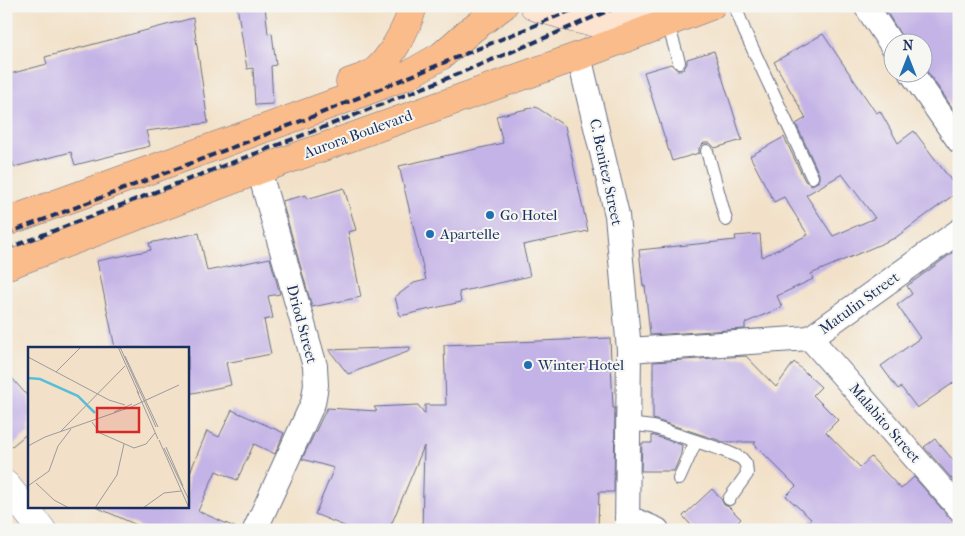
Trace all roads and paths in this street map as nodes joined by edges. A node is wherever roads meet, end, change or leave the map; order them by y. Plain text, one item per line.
1 (413, 6) edge
2 (503, 6) edge
3 (534, 6) edge
4 (711, 6) edge
5 (735, 6) edge
6 (866, 6) edge
7 (667, 15) edge
8 (883, 32) edge
9 (579, 56) junction
10 (679, 62) dead end
11 (918, 82) edge
12 (959, 141) edge
13 (707, 151) dead end
14 (259, 170) junction
15 (812, 176) dead end
16 (6, 204) edge
17 (726, 220) dead end
18 (6, 222) edge
19 (959, 231) edge
20 (6, 266) edge
21 (810, 338) junction
22 (629, 350) junction
23 (628, 424) junction
24 (696, 441) junction
25 (679, 479) dead end
26 (6, 485) edge
27 (729, 498) dead end
28 (959, 508) edge
29 (627, 524) edge
30 (42, 530) edge
31 (255, 530) edge
32 (656, 530) edge

1 - 16 main road
2 - 18 main road
3 - 7 main road
4 - 7 main road, Aurora Boulevard
5 - 15 lane
6 - 8 street
7 - 9 main road, Aurora Boulevard
7 - 10 lane
9 - 14 main road, Aurora Boulevard
9 - 22 street, C. Benitez Street
11 - 12 street
13 - 17 lane
14 - 20 main road, Aurora Boulevard
14 - 31 street, Driod Street
19 - 21 street, Matulin Street
21 - 22 street, Matulin Street
21 - 28 street, Malabito Street
22 - 23 street, C. Benitez Street
23 - 24 lane
23 - 29 street, C. Benitez Street
24 - 25 lane
24 - 27 lane
26 - 30 street
29 - 32 street

